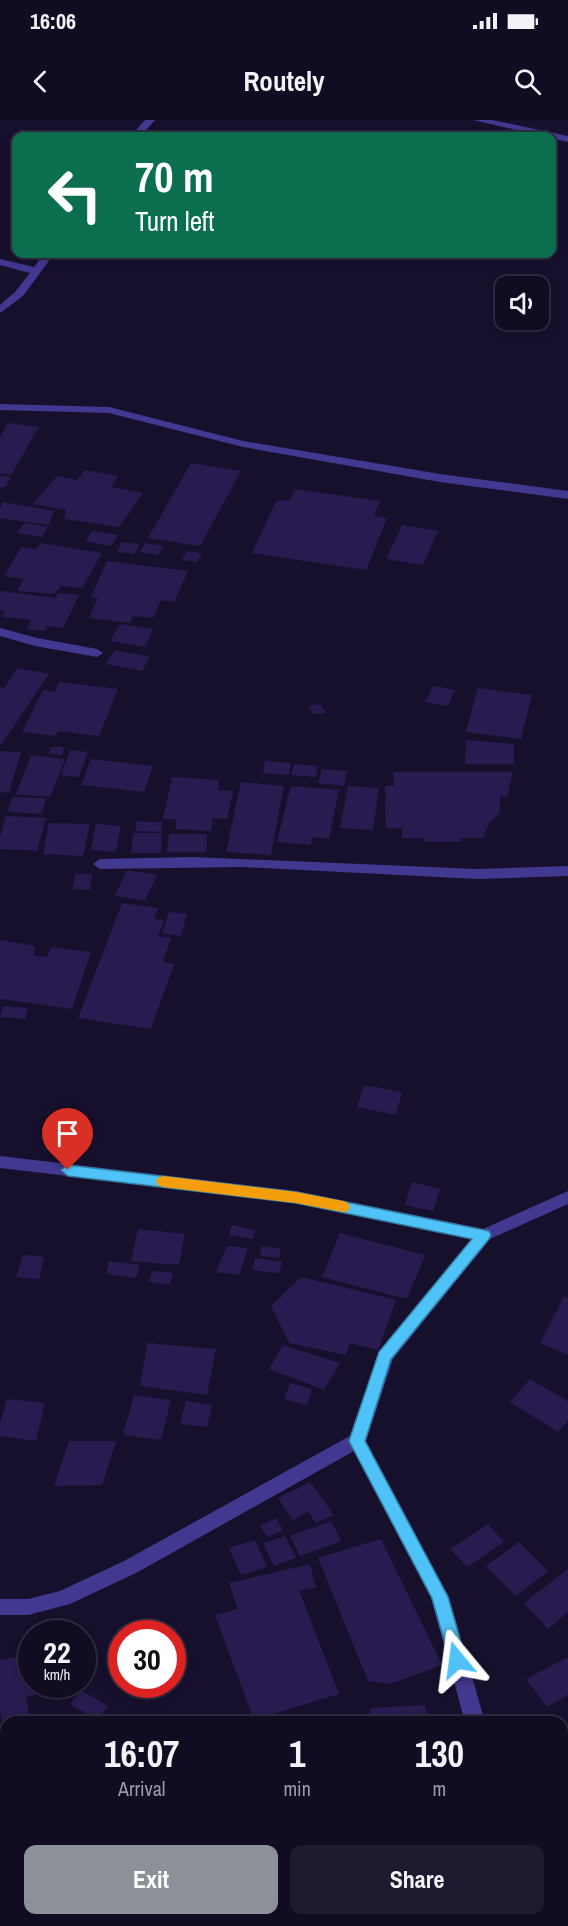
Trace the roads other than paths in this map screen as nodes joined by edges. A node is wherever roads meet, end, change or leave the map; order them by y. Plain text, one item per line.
1 (150, 120) edge
2 (478, 120) edge
3 (140, 132) edge
4 (535, 132) edge
5 (46, 258) edge
6 (0, 262) edge
7 (36, 271) junction
8 (0, 310) edge
9 (0, 407) edge
10 (568, 495) edge
11 (0, 632) edge
12 (97, 653) dead end
13 (100, 864) dead end
14 (568, 871) edge
15 (0, 1162) edge
16 (568, 1197) edge
17 (484, 1235) junction
18 (357, 1441) junction
19 (0, 1607) edge
20 (473, 1716) edge

1 - 3 street
2 - 4 street
5 - 7 street
6 - 7 street
7 - 8 street
9 - 10 street
11 - 12 street
13 - 14 street
15 - 17 street
16 - 17 street
17 - 18 street
18 - 19 street
18 - 20 street

